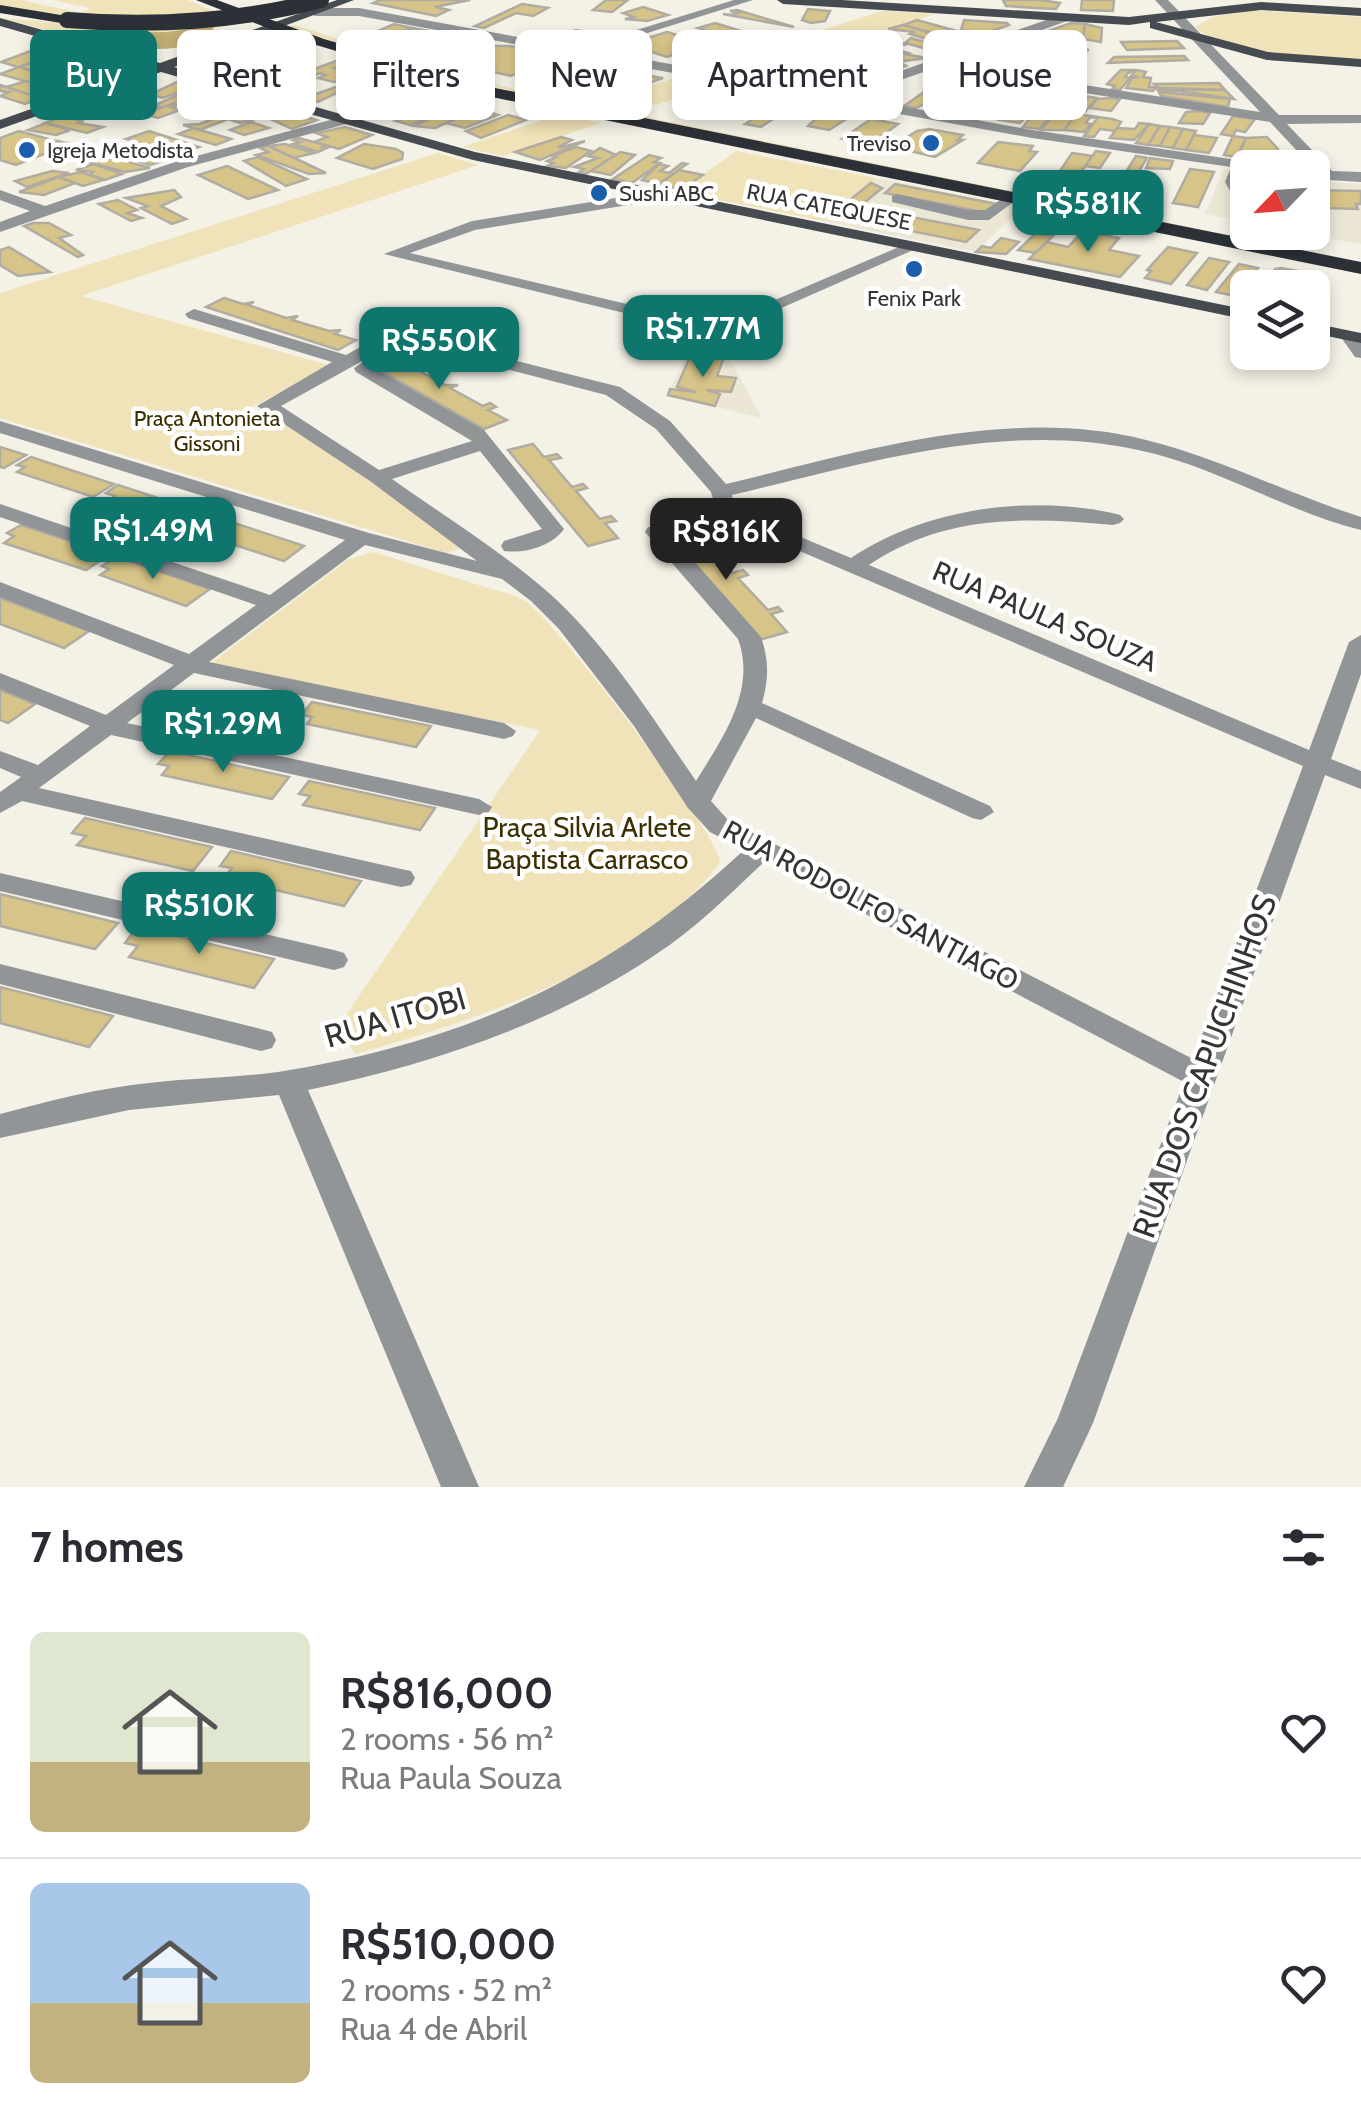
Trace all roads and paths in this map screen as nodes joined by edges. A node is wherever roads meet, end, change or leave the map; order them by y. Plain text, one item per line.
1 (203, 0) edge
2 (276, 0) edge
3 (348, 0) edge
4 (747, 0) edge
5 (783, 0) edge
6 (1163, 3) edge
7 (318, 6) edge
8 (249, 7) edge
9 (32, 8) edge
10 (0, 11) edge
11 (359, 12) junction
12 (1361, 12) edge
13 (67, 14) junction
14 (1196, 14) junction
15 (470, 16) dead end
16 (1066, 17) junction
17 (298, 18) edge
18 (1176, 18) junction
19 (1129, 21) junction
20 (0, 22) edge
21 (272, 26) junction
22 (442, 27) junction
23 (231, 30) tunnel mouth
24 (263, 30) edge
25 (267, 30) edge
26 (649, 30) edge
27 (1029, 30) edge
28 (30, 34) edge
29 (1192, 36) junction
30 (515, 41) edge
31 (177, 60) tunnel mouth
32 (1361, 63) edge
33 (158, 67) junction
34 (1087, 89) edge
35 (903, 111) edge
36 (336, 117) edge
37 (1273, 118) junction
38 (1361, 119) edge
39 (345, 120) joint
40 (0, 125) edge
41 (1300, 150) edge
42 (1230, 163) edge
43 (1330, 175) edge
44 (1361, 177) edge
45 (0, 195) edge
46 (660, 196) junction
47 (1012, 198) junction
48 (897, 199) dead end
49 (44, 211) junction
50 (0, 227) edge
51 (1230, 227) edge
52 (912, 247) junction
53 (1330, 247) edge
54 (1361, 253) edge
55 (1361, 268) edge
56 (1230, 311) edge
57 (194, 314) dead end
58 (1330, 332) edge
59 (1355, 337) edge
60 (1361, 353) edge
61 (355, 364) junction
62 (0, 427) edge
63 (486, 442) junction
64 (377, 476) junction
65 (721, 492) junction
66 (0, 510) edge
67 (1113, 519) dead end
68 (1361, 524) edge
69 (656, 532) dead end
70 (362, 538) junction
71 (512, 546) dead end
72 (852, 567) junction
73 (512, 577) junction
74 (0, 589) edge
75 (272, 603) junction
76 (1361, 642) edge
77 (193, 660) junction
78 (0, 680) edge
79 (749, 706) junction
80 (108, 722) junction
81 (504, 731) dead end
82 (0, 759) edge
83 (1315, 764) junction
84 (1361, 782) edge
85 (19, 791) edge
86 (697, 802) junction
87 (478, 807) dead end
88 (981, 812) dead end
89 (760, 850) junction
90 (401, 878) dead end
91 (0, 882) edge
92 (334, 960) dead end
93 (0, 974) edge
94 (261, 1040) dead end
95 (1199, 1076) junction
96 (288, 1082) junction
97 (0, 1126) edge
98 (460, 1487) edge
99 (1043, 1487) edge

1 - 8 highway
2 - 13 highway
3 - 7 main road
3 - 11 street
3 - 17 main road
4 - 26 street
5 - 16 main road
6 - 14 street
6 - 18 street
7 - 11 street
7 - 13 highway, bridge
7 - 17 main road
8 - 17 highway
8 - 21 highway
8 - 23 highway
9 - 10 highway
9 - 13 highway
11 - 22 street
12 - 14 main road
14 - 18 main road
15 - 22 street
16 - 19 main road
16 - 27 street
17 - 21 highway
17 - 25 highway
17 - 47 highway
17 - 51 highway
18 - 19 main road
18 - 29 street
19 - 29 main road
20 - 28 main road, RUA CATEQUESE
21 - 24 main road
22 - 30 street
29 - 32 main road
29 - 37 street
31 - 33 main road
33 - 36 main road, RUA CATEQUESE
33 - 40 main road
34 - 37 street
35 - 42 street
37 - 38 street
37 - 41 street
39 - 46 main road, RUA CATEQUESE
39 - 49 street
43 - 44 street
45 - 49 street
46 - 52 main road, RUA CATEQUESE
46 - 52 street
47 - 48 street
47 - 55 highway
49 - 50 street
52 - 56 main road, RUA CATEQUESE
53 - 54 highway
57 - 61 street
58 - 59 main road
59 - 60 street
61 - 63 street
61 - 64 street, RUA PAULA SOUZA
61 - 65 street, RUA PAULA SOUZA
62 - 70 street, RUA RODOLFO SANTIAGO
63 - 64 street
63 - 71 street
64 - 73 street
65 - 68 street
65 - 72 street, RUA PAULA SOUZA
66 - 75 street
67 - 72 street
69 - 79 street
70 - 73 street, RUA RODOLFO SANTIAGO
70 - 75 street
72 - 83 street, RUA PAULA SOUZA
73 - 86 street, RUA RODOLFO SANTIAGO
74 - 77 street
75 - 77 street
76 - 83 street, RUA DOS CAPUCHINHOS
77 - 80 street
77 - 81 street
78 - 80 street
79 - 86 street
79 - 88 street
80 - 85 street
80 - 87 street
82 - 85 street
83 - 84 street, RUA PAULA SOUZA
83 - 95 street, RUA DOS CAPUCHINHOS
85 - 90 street
86 - 89 street, RUA RODOLFO SANTIAGO
89 - 95 street, RUA RODOLFO SANTIAGO
89 - 96 street, RUA ITOBI
91 - 92 street
93 - 94 street
95 - 99 street, RUA DOS CAPUCHINHOS
96 - 97 street, RUA ITOBI
96 - 98 street

